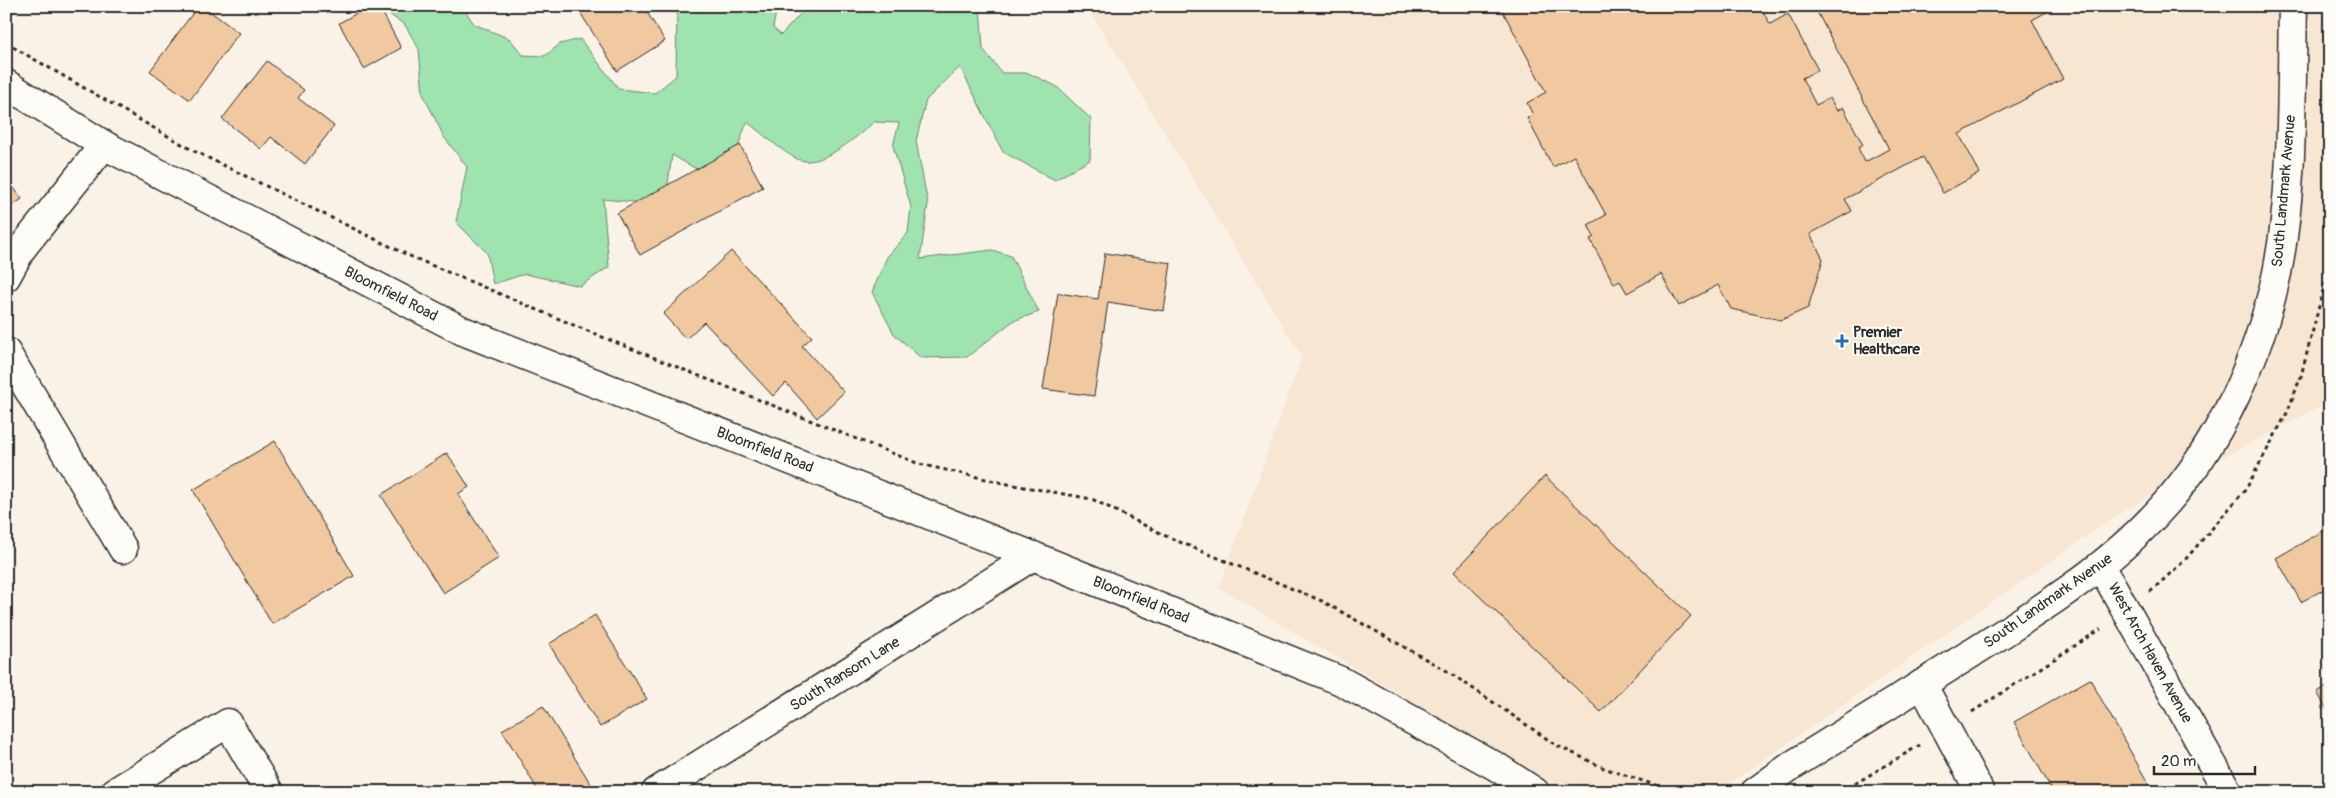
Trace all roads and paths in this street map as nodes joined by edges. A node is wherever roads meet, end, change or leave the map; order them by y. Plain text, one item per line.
1 (2293, 6) edge
2 (6, 43) edge
3 (6, 84) edge
4 (104, 145) junction
5 (6, 277) edge
6 (6, 352) edge
7 (123, 548) dead end
8 (1033, 556) junction
9 (2101, 566) junction
10 (1922, 684) junction
11 (115, 792) edge
12 (269, 792) edge
13 (656, 792) edge
14 (1535, 792) edge
15 (1665, 792) edge
16 (1755, 792) edge
17 (1980, 792) edge
18 (2228, 792) edge

1 - 9 street, South Landmark Avenue
2 - 15 path
3 - 4 street, Bloomfield Road
4 - 5 street
4 - 8 street, Bloomfield Road
6 - 7 street
8 - 13 street, South Ransom Lane
8 - 14 street, Bloomfield Road
9 - 10 street, South Landmark Avenue
9 - 18 street, West Arch Haven Avenue
10 - 16 street, South Landmark Avenue
10 - 17 street
11 - 12 street

